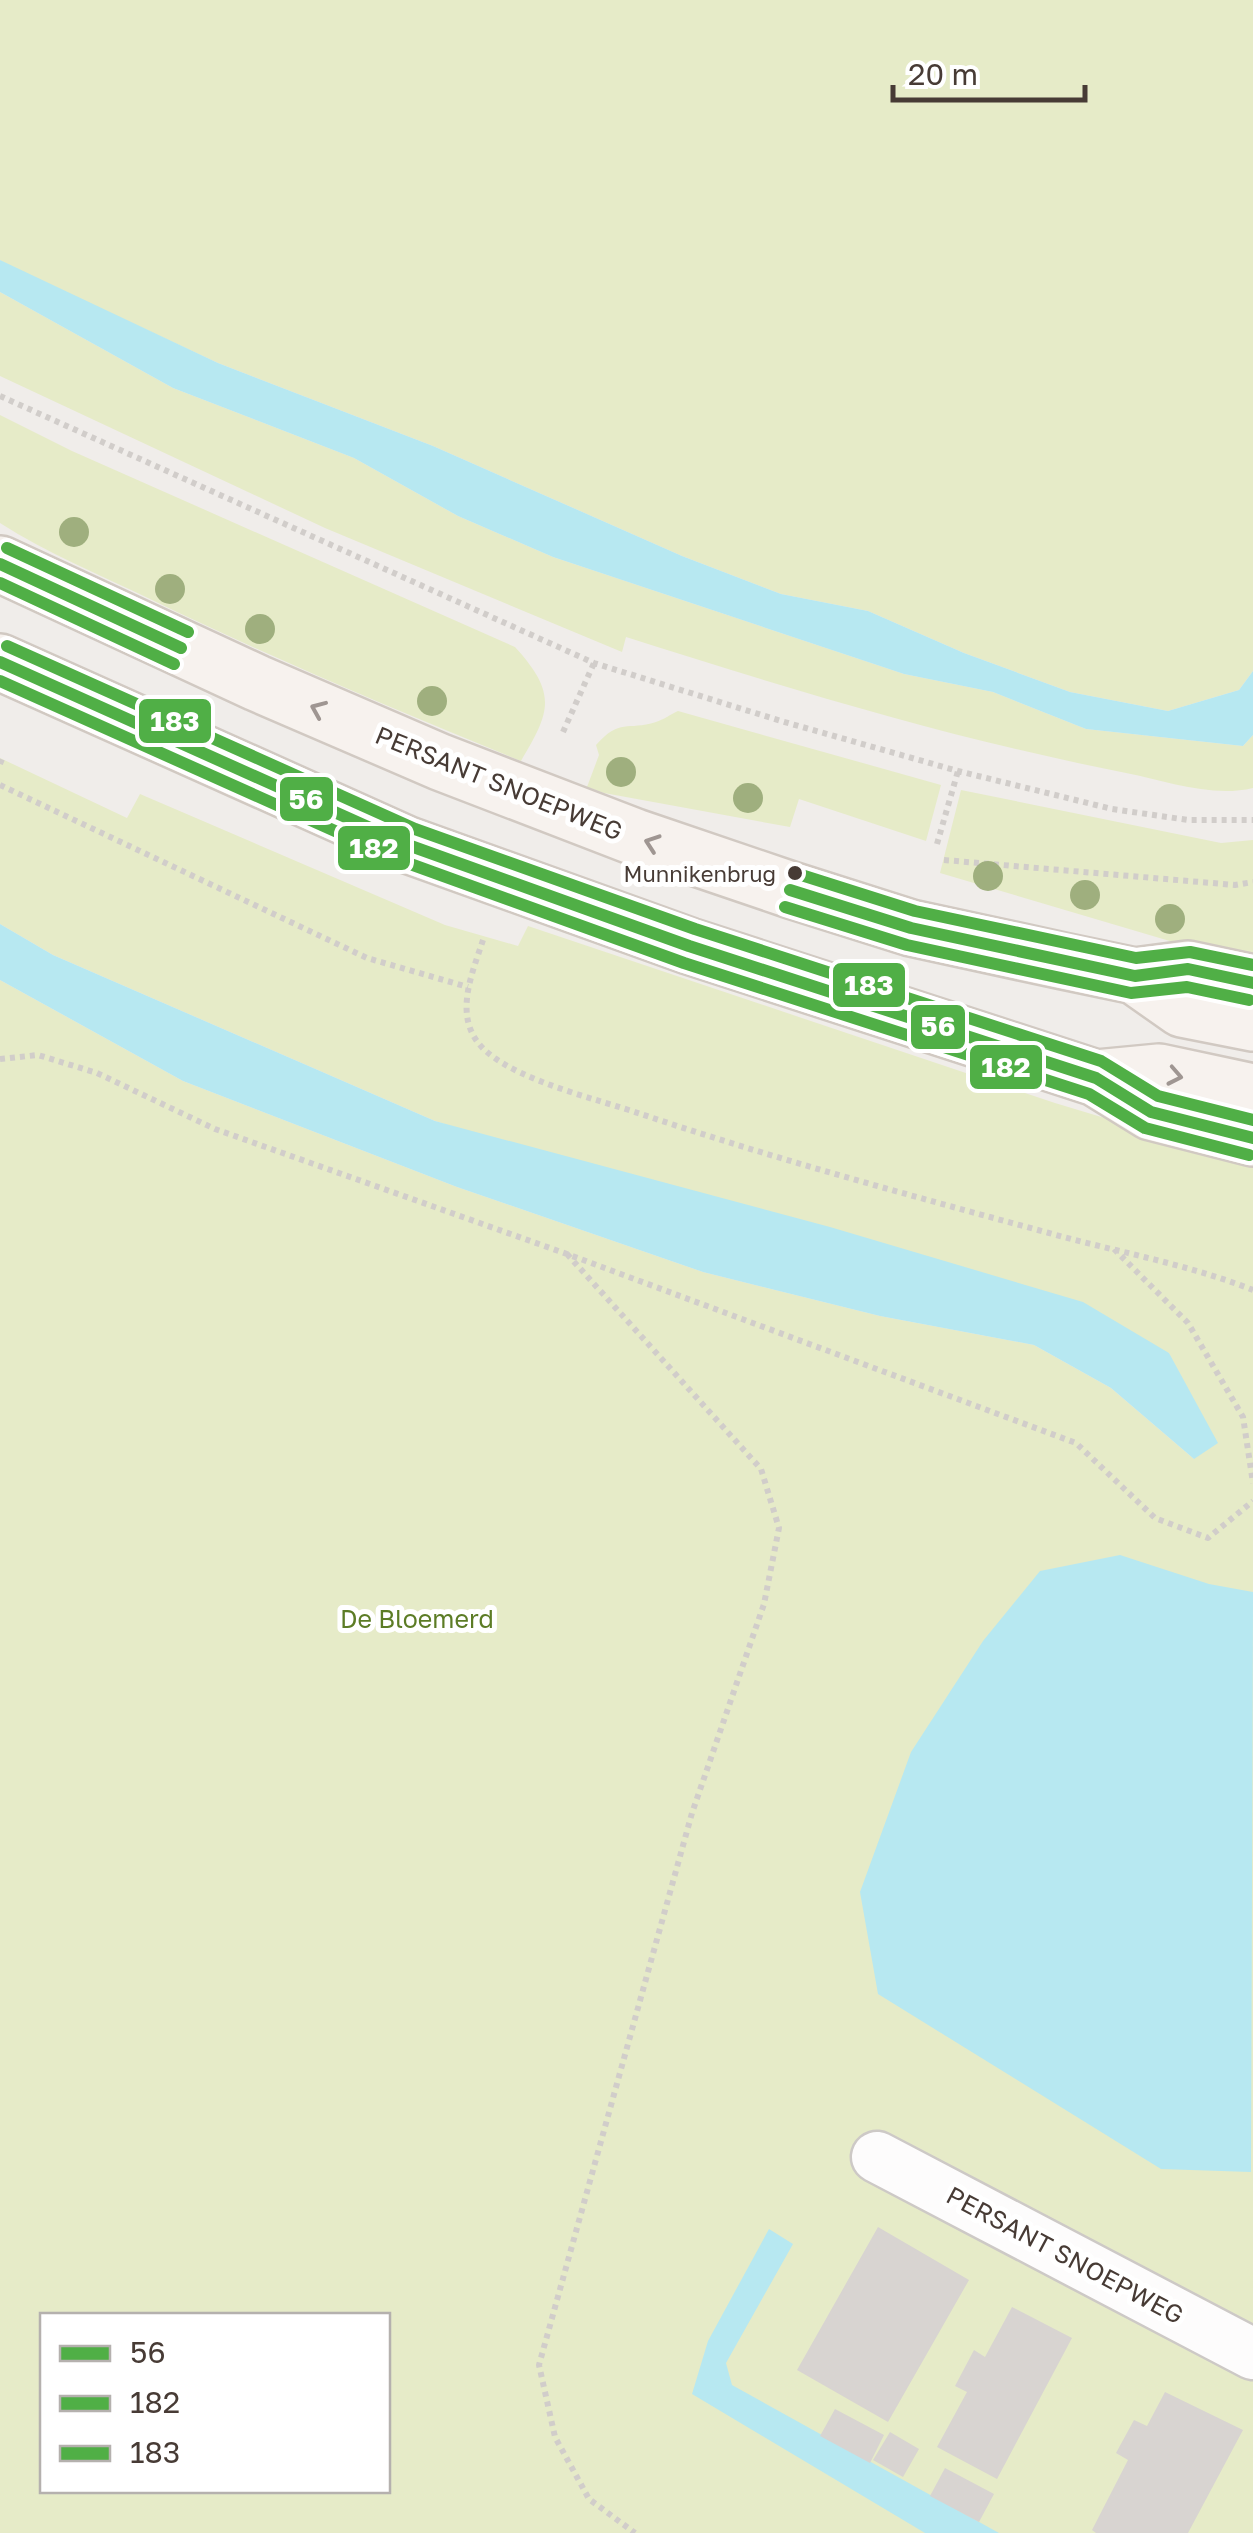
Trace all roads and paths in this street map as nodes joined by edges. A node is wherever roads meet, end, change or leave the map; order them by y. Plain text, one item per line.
1 (0, 396) edge
2 (0, 564) edge
3 (0, 662) edge
4 (594, 663) junction
5 (564, 732) dead end
6 (958, 770) junction
7 (0, 785) edge
8 (1253, 820) edge
9 (937, 844) dead end
10 (944, 860) dead end
11 (1253, 882) edge
12 (483, 940) dead end
13 (1134, 976) junction
14 (1253, 983) edge
15 (468, 987) junction
16 (1253, 1022) edge
17 (0, 1059) edge
18 (1096, 1078) junction
19 (1253, 1092) edge
20 (1253, 1138) edge
21 (1113, 1248) junction
22 (567, 1254) junction
23 (1253, 1290) edge
24 (1253, 1483) edge
25 (1253, 1501) edge
26 (877, 2156) dead end
27 (1253, 2354) edge
28 (635, 2533) edge

1 - 4 path
13 -> 2 main road, PERSANT SNOEPWEG
3 - 18 main road
4 - 5 path
4 - 6 path
6 - 8 path
6 - 9 path
7 - 15 path
10 - 11 path
12 - 15 path
13 - 14 main road, PERSANT SNOEPWEG
13 - 16 main road, PERSANT SNOEPWEG
15 - 21 path
17 - 22 path
18 -> 19 main road
18 - 20 main road
21 - 23 path
21 - 24 path
22 - 25 path
22 - 28 path
26 - 27 street, PERSANT SNOEPWEG

